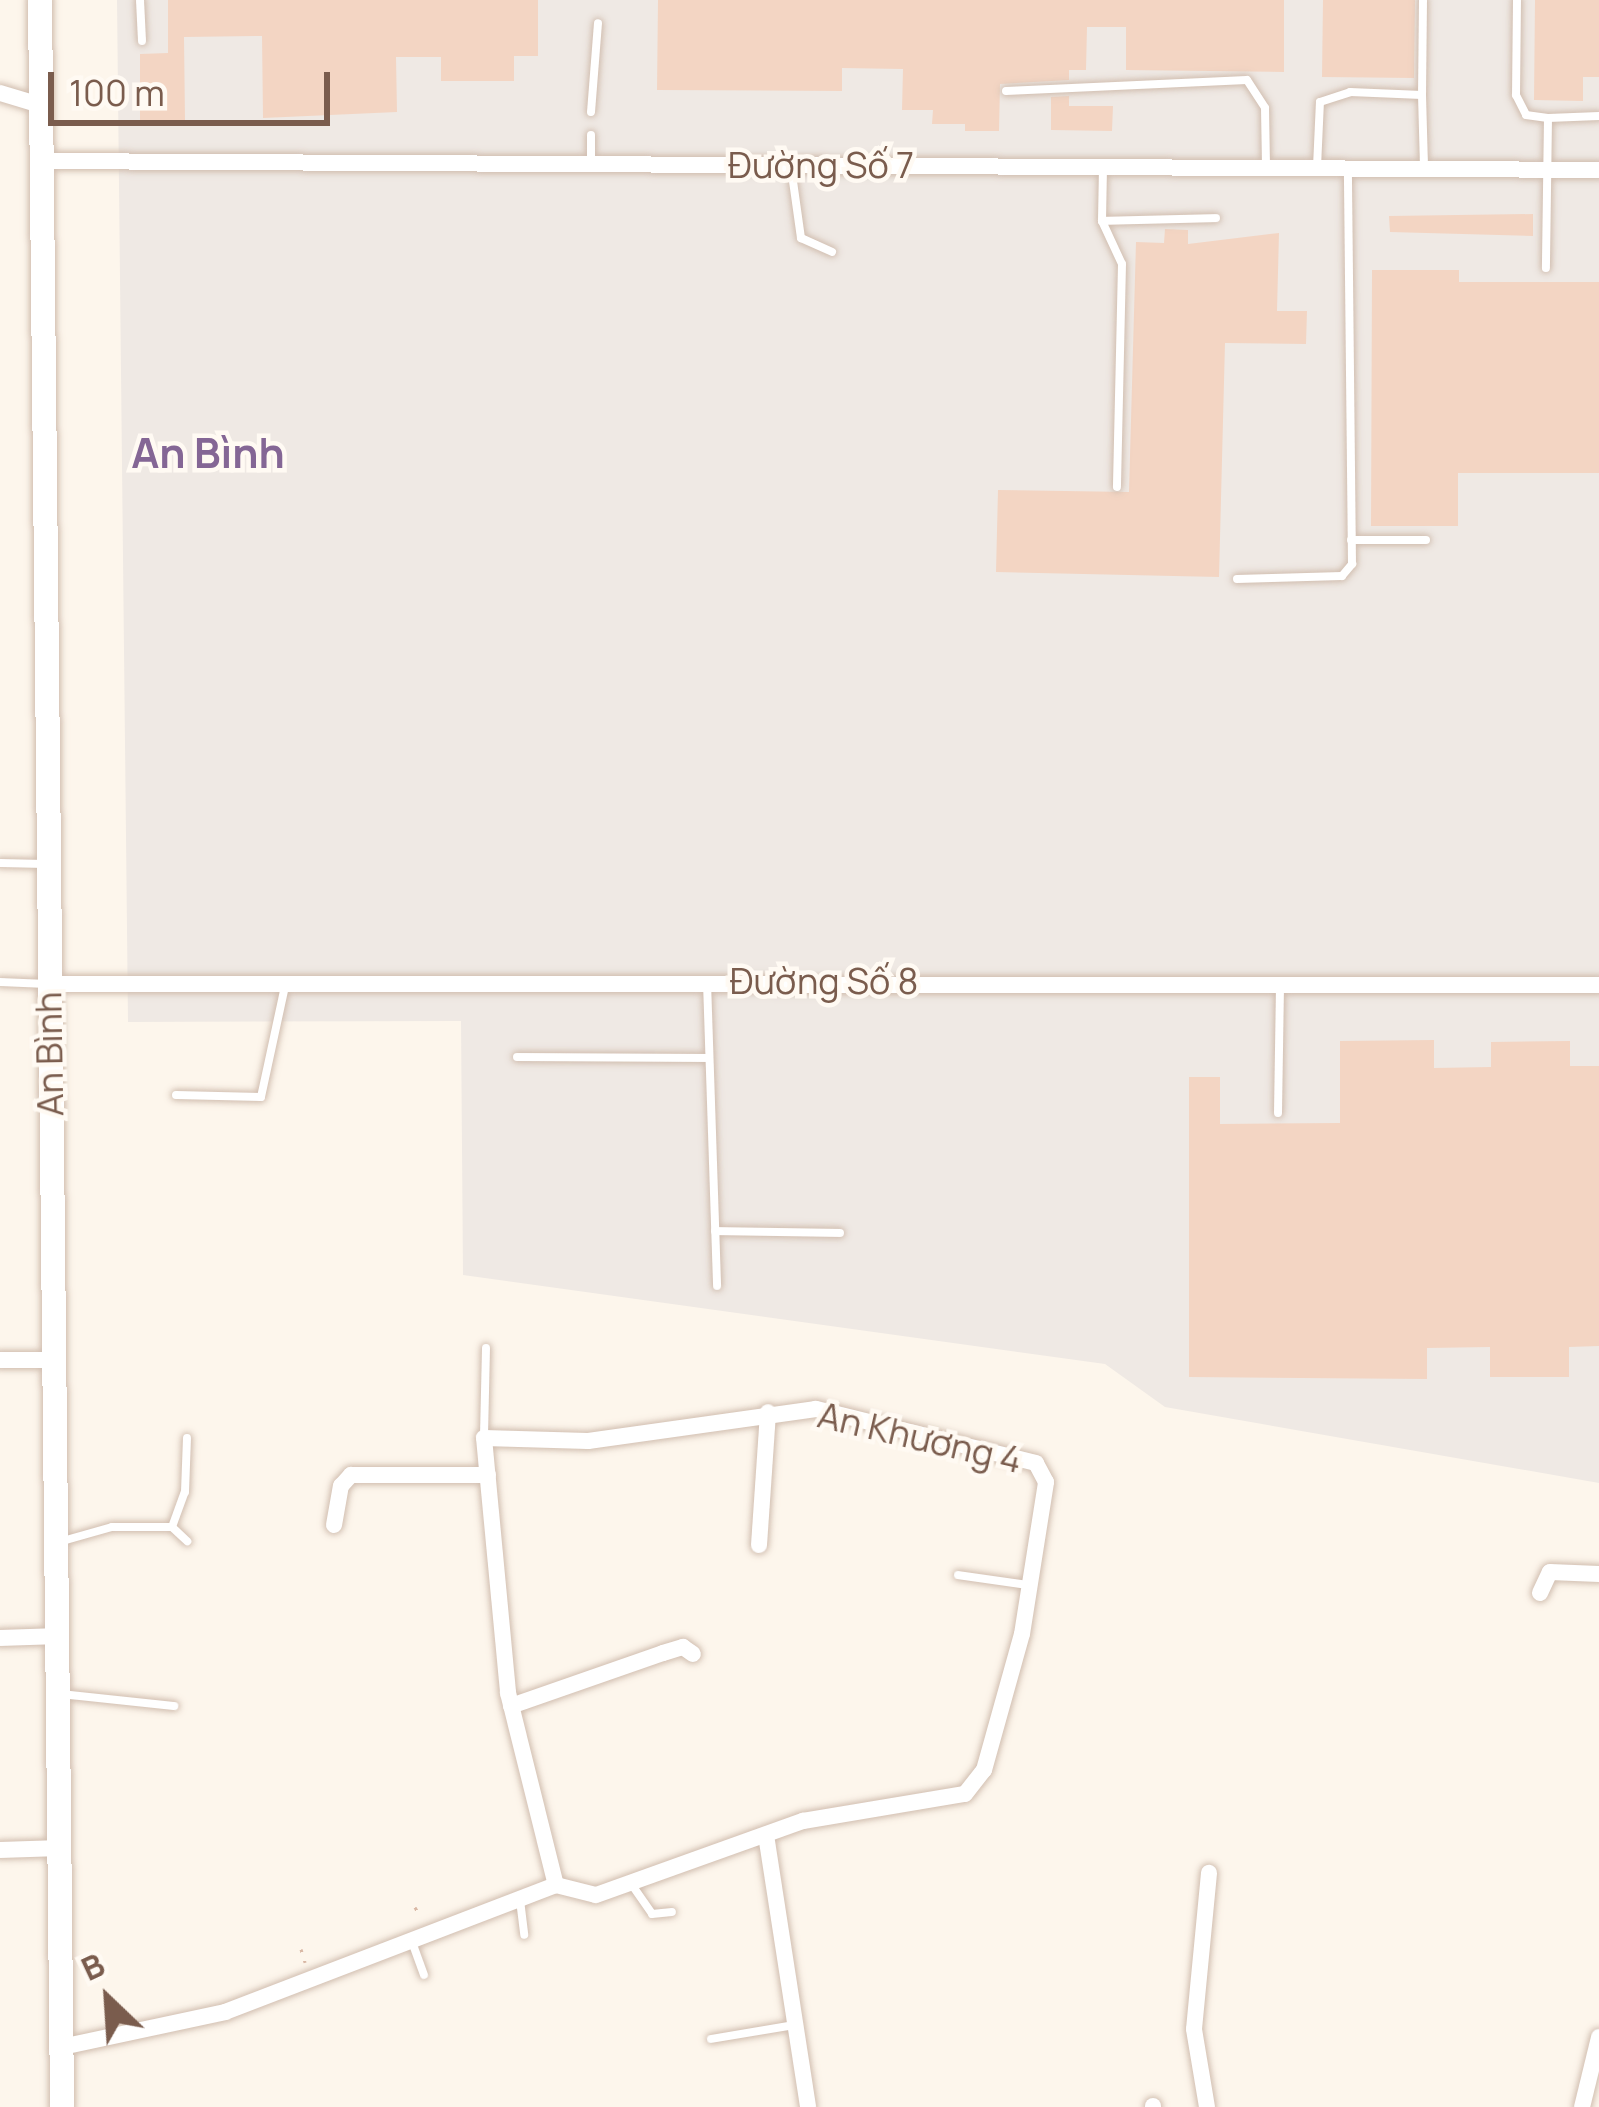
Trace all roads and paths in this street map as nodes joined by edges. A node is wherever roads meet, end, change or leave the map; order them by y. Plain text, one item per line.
1 (40, 0) edge
2 (140, 0) edge
3 (1423, 0) edge
4 (1517, 0) edge
5 (598, 23) dead end
6 (142, 41) dead end
7 (1006, 91) dead end
8 (0, 93) edge
9 (1422, 95) junction
10 (40, 106) junction
11 (591, 112) dead end
12 (1599, 116) edge
13 (1548, 118) junction
14 (591, 135) dead end
15 (42, 161) junction
16 (591, 164) junction
17 (791, 165) junction
18 (1103, 167) junction
19 (1266, 168) junction
20 (1317, 168) junction
21 (1348, 168) junction
22 (1424, 169) junction
23 (1546, 170) junction
24 (1599, 170) edge
25 (1216, 218) dead end
26 (1102, 221) junction
27 (832, 252) dead end
28 (1546, 268) dead end
29 (1118, 487) dead end
30 (1351, 540) junction
31 (1426, 540) dead end
32 (1237, 579) dead end
33 (0, 863) edge
34 (46, 865) junction
35 (286, 979) junction
36 (707, 981) junction
37 (0, 982) edge
38 (1280, 983) junction
39 (48, 984) junction
40 (1599, 985) edge
41 (518, 1057) dead end
42 (710, 1058) junction
43 (176, 1095) dead end
44 (1278, 1114) dead end
45 (715, 1231) junction
46 (840, 1233) dead end
47 (717, 1286) dead end
48 (486, 1348) dead end
49 (0, 1360) edge
50 (51, 1360) junction
51 (768, 1412) junction
52 (187, 1438) dead end
53 (484, 1438) junction
54 (488, 1475) junction
55 (334, 1525) dead end
56 (172, 1527) junction
57 (187, 1541) dead end
58 (58, 1542) junction
59 (759, 1545) dead end
60 (1599, 1574) edge
61 (958, 1575) dead end
62 (1028, 1586) junction
63 (1540, 1593) dead end
64 (59, 1636) junction
65 (0, 1638) edge
66 (693, 1654) dead end
67 (59, 1694) junction
68 (174, 1706) dead end
69 (511, 1706) junction
70 (766, 1835) junction
71 (60, 1848) junction
72 (0, 1850) edge
73 (1209, 1873) dead end
74 (631, 1884) junction
75 (556, 1885) junction
76 (520, 1898) junction
77 (672, 1912) dead end
78 (524, 1935) dead end
79 (412, 1941) junction
80 (424, 1975) dead end
81 (796, 2024) junction
82 (1599, 2037) edge
83 (711, 2039) dead end
84 (62, 2047) junction
85 (62, 2107) edge
86 (808, 2107) edge
87 (1207, 2107) edge
88 (1582, 2107) edge

1 - 10 main road, An Bình
2 - 6 lane
3 - 9 lane
4 - 13 lane
5 - 11 lane
7 - 19 lane
8 - 10 street
9 - 20 lane
9 - 22 lane
10 - 15 main road, An Bình
12 - 13 lane
13 - 23 lane
14 - 16 lane
15 - 16 street, Đường Số 7
15 - 34 main road, An Bình
16 - 17 street, Đường Số 7
17 - 18 street, Đường Số 7
17 - 27 lane
18 - 19 street, Đường Số 7
18 - 26 lane
19 - 20 street, Đường Số 7
20 - 21 street, Đường Số 7
21 - 22 street, Đường Số 7
21 - 30 lane
22 - 23 street, Đường Số 7
23 - 24 street, Đường Số 7
23 - 28 lane
25 - 26 lane
26 - 29 lane
30 - 31 lane
30 - 32 lane
33 - 34 lane
34 - 39 main road, An Bình
35 - 36 street, Đường Số 8
35 - 39 street, Đường Số 8
35 - 43 lane
36 - 38 street, Đường Số 8
36 - 42 lane
37 - 39 lane
38 - 40 street, Đường Số 8
38 - 44 lane
39 - 50 main road, An Bình
41 - 42 lane
42 - 45 lane
45 - 46 lane
45 - 47 lane
48 - 53 lane
49 - 50 street
50 - 58 main road, An Bình
51 - 53 street, An Khương 4
51 - 59 street
51 - 62 street, An Khương 4
52 - 56 lane
53 - 54 street
54 - 55 street
54 - 69 street
56 - 57 lane
56 - 58 lane
58 - 64 main road, An Bình
60 - 63 street
61 - 62 lane
62 - 70 street, An Khương 4
64 - 65 street
64 - 67 main road, An Bình
66 - 69 street
67 - 68 lane
67 - 71 main road, An Bình
69 - 75 street
70 - 74 street, An Khương 4
70 - 81 street
71 - 72 street
71 - 84 main road, An Bình
73 - 87 street
74 - 75 street, An Khương 4
74 - 77 lane
75 - 76 street, An Khương 4
76 - 78 lane
76 - 79 street, An Khương 4
79 - 80 lane
79 - 84 street, An Khương 4
81 - 83 lane
81 - 86 street
82 - 88 street
84 - 85 main road, An Bình

